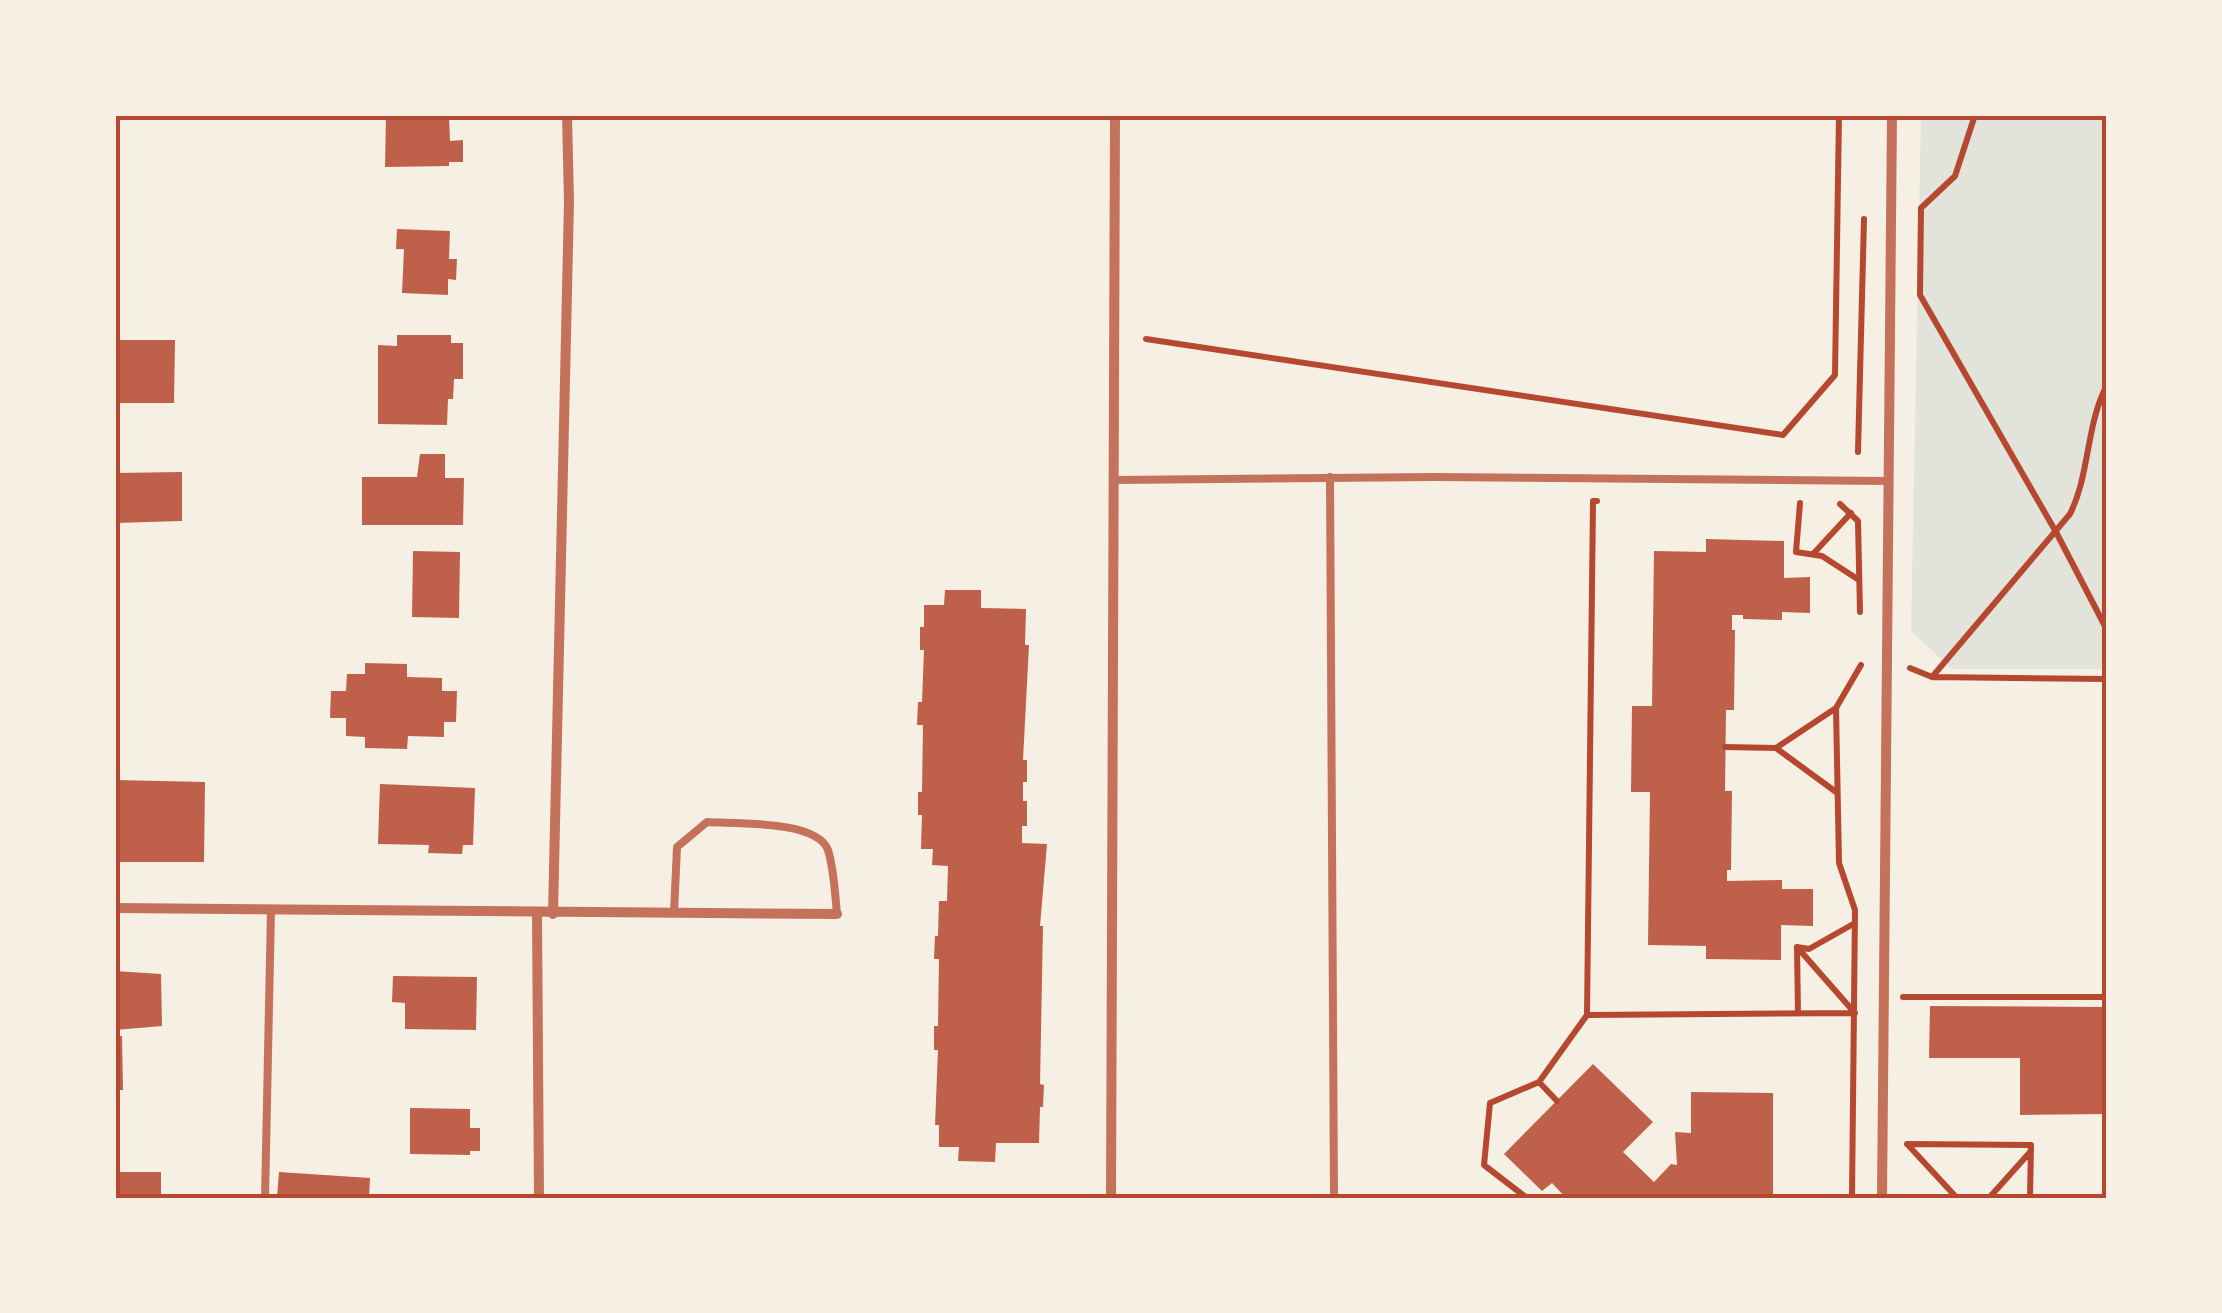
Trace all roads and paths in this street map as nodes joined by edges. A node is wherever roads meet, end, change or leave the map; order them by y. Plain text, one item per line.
1 (567, 115) edge
2 (1115, 115) edge
3 (1839, 115) edge
4 (1892, 115) edge
5 (1975, 115) edge
6 (1864, 206) dead end
7 (1146, 340) dead end
8 (2107, 385) edge
9 (1858, 452) dead end
10 (1330, 477) junction
11 (1113, 480) junction
12 (1888, 481) junction
13 (1612, 501) dead end
14 (1781, 503) dead end
15 (1800, 503) junction
16 (1814, 503) dead end
17 (1828, 504) dead end
18 (1851, 513) junction
19 (2056, 532) junction
20 (1812, 554) junction
21 (1860, 581) junction
22 (1860, 616) dead end
23 (2107, 630) edge
24 (1861, 651) dead end
25 (2107, 678) edge
26 (1836, 708) junction
27 (1726, 748) dead end
28 (1776, 748) junction
29 (1838, 793) junction
30 (115, 908) edge
31 (271, 910) junction
32 (674, 913) junction
33 (537, 914) junction
34 (553, 914) junction
35 (837, 914) joint
36 (1855, 923) junction
37 (1797, 947) junction
38 (1884, 997) junction
39 (2107, 997) edge
40 (1856, 998) junction
41 (1855, 1012) junction
42 (1798, 1013) junction
43 (1587, 1014) junction
44 (1538, 1082) junction
45 (1557, 1101) dead end
46 (2031, 1151) junction
47 (265, 1198) edge
48 (539, 1198) edge
49 (1111, 1198) edge
50 (1334, 1198) edge
51 (1527, 1198) edge
52 (1852, 1198) edge
53 (1882, 1198) edge
54 (1957, 1198) edge
55 (1990, 1198) edge
56 (2030, 1198) edge

1 - 34 street
2 - 11 street
3 - 7 path
4 - 12 street
5 - 19 path
6 - 9 path
8 - 19 path
10 - 11 lane
10 - 12 lane
10 - 50 lane
11 - 49 street
12 - 38 street
13 - 43 path
14 - 15 path
15 - 16 path
15 - 20 path
17 - 18 path
18 - 20 path
18 - 21 path
19 - 23 path
19 - 25 path
20 - 21 path
21 - 22 path
24 - 26 path
26 - 28 path
26 - 29 path
27 - 28 path
28 - 29 path
29 - 36 path
30 - 31 street
31 - 33 street
31 - 47 lane
32 - 34 street
32 - 35 street
32 - 35 lane
33 - 34 street
33 - 48 street
36 - 37 path
36 - 40 path
37 - 41 path
37 - 42 path
38 - 39 path
38 - 40 path
38 - 53 street
40 - 41 path
41 - 42 path
41 - 52 path
42 - 43 path
43 - 44 path
44 - 45 path
44 - 51 path
46 - 54 path
46 - 55 path
46 - 56 path

